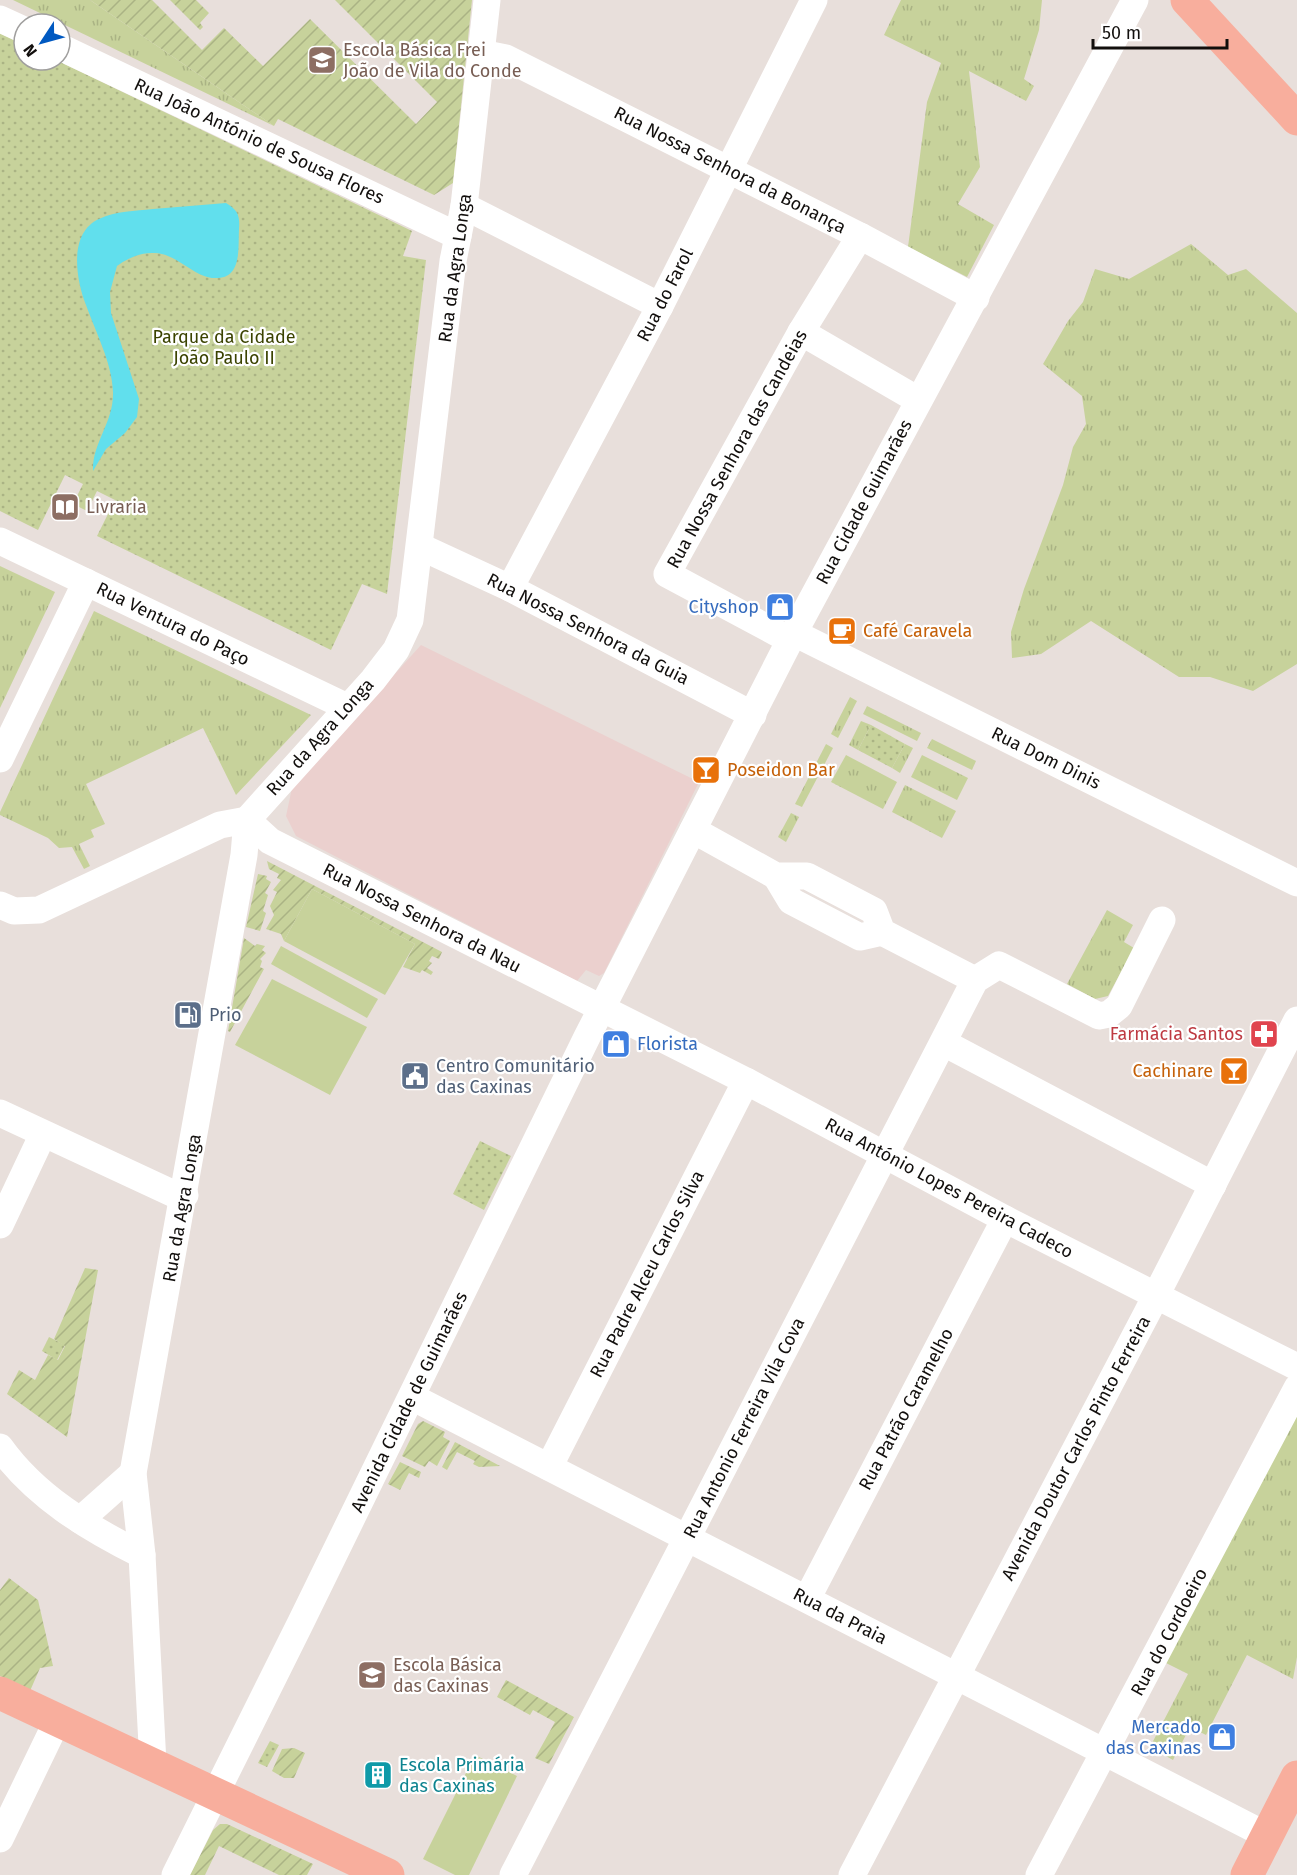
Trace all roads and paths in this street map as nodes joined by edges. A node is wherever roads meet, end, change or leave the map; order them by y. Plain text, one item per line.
1 (487, 0) edge
2 (1135, 0) edge
3 (1187, 0) edge
4 (1218, 0) edge
5 (803, 4) edge
6 (72, 53) edge
7 (481, 53) junction
8 (1297, 85) edge
9 (1297, 119) edge
10 (729, 169) junction
11 (464, 206) junction
12 (458, 236) junction
13 (860, 236) junction
14 (976, 298) junction
15 (660, 306) junction
16 (801, 332) junction
17 (918, 400) junction
18 (0, 541) edge
19 (420, 547) junction
20 (86, 582) junction
21 (510, 588) junction
22 (792, 636) junction
23 (347, 707) junction
24 (753, 715) junction
25 (0, 759) edge
26 (247, 820) junction
27 (693, 830) junction
28 (1297, 883) edge
29 (0, 905) edge
30 (1162, 920) dead end
31 (975, 980) junction
32 (601, 1009) junction
33 (1297, 1020) edge
34 (944, 1043) junction
35 (746, 1081) junction
36 (0, 1113) edge
37 (43, 1134) junction
38 (884, 1154) junction
39 (1213, 1185) junction
40 (185, 1195) junction
41 (1005, 1218) junction
42 (0, 1225) edge
43 (1156, 1295) junction
44 (1297, 1366) edge
45 (1297, 1388) edge
46 (412, 1397) junction
47 (0, 1447) edge
48 (549, 1467) junction
49 (133, 1473) junction
50 (80, 1520) junction
51 (687, 1538) junction
52 (142, 1555) junction
53 (807, 1599) junction
54 (956, 1676) junction
55 (0, 1693) edge
56 (58, 1719) junction
57 (1103, 1752) junction
58 (153, 1764) junction
59 (1297, 1777) edge
60 (216, 1794) junction
61 (1268, 1836) junction
62 (0, 1839) edge
63 (175, 1875) edge
64 (388, 1875) edge
65 (513, 1875) edge
66 (852, 1875) edge
67 (1039, 1875) edge
68 (1247, 1875) edge

1 - 7 street, Rua da Agra Longa
2 - 14 street, Rua Cidade Guimarães
3 - 9 main road
4 - 8 main road
5 - 10 street, Rua do Farol
6 - 12 street, Rua João António de Sousa Flores
7 - 10 street, Rua Nossa Senhora da Bonança
7 - 11 street, Rua da Agra Longa
10 - 13 street, Rua Nossa Senhora da Bonança
10 - 15 street, Rua do Farol
11 - 12 street, Rua da Agra Longa
11 - 15 street
12 - 19 street, Rua da Agra Longa
13 - 14 street, Rua Nossa Senhora da Bonança
13 - 16 street, Rua Nossa Senhora das Candeias
14 - 17 street, Rua Cidade Guimarães
15 - 21 street, Rua do Farol
16 - 17 street
16 - 22 street, Rua Nossa Senhora das Candeias
17 - 22 street, Rua Cidade Guimarães
18 - 20 street, Rua Ventura do Paço
19 - 21 street, Rua Nossa Senhora da Guia
19 - 23 street, Rua da Agra Longa
20 - 23 street, Rua Ventura do Paço
20 - 25 street
21 - 24 street, Rua Nossa Senhora da Guia
22 - 24 street, Rua Cidade Guimarães
22 - 28 street, Rua Dom Dinis
23 - 26 street, Rua da Agra Longa
24 - 27 street, Rua Cidade Guimarães
26 - 29 street
26 - 32 street, Rua Nossa Senhora da Nau
26 - 40 street, Rua da Agra Longa
27 - 31 street
27 - 32 street, Rua Cidade Guimarães
30 - 31 street
31 - 34 street, Rua Antonio Ferreira Vila Cova
32 - 35 street, Rua António Lopes Pereira Cadeco
32 - 46 street, Avenida Cidade de Guimarães
33 - 39 street, Avenida Doutor Carlos Pinto Ferreira
34 - 38 street, Rua Antonio Ferreira Vila Cova
34 - 39 street
35 - 38 street, Rua António Lopes Pereira Cadeco
35 - 48 street, Rua Padre Alceu Carlos Silva
36 - 37 street
37 - 40 street
37 - 42 street
38 - 41 street, Rua António Lopes Pereira Cadeco
38 - 51 street, Rua Antonio Ferreira Vila Cova
39 - 43 street, Avenida Doutor Carlos Pinto Ferreira
40 - 49 street, Rua da Agra Longa
41 - 43 street, Rua António Lopes Pereira Cadeco
41 - 53 street, Rua Patrão Caramelho
43 - 44 street, Rua António Lopes Pereira Cadeco
43 - 54 street, Avenida Doutor Carlos Pinto Ferreira
45 - 57 street, Rua do Cordoeiro
46 - 48 street, Rua da Praia
46 - 60 street, Avenida Cidade de Guimarães
47 - 50 street
48 - 51 street, Rua da Praia
49 - 50 street
49 - 52 street, Rua da Agra Longa
50 - 52 street
51 - 53 street, Rua da Praia
51 - 65 street, Rua Antonio Ferreira Vila Cova
52 - 58 street, Rua da Agra Longa
53 - 54 street, Rua da Praia
54 - 57 street, Rua da Praia
54 - 66 street, Avenida Doutor Carlos Pinto Ferreira
55 - 56 main road
56 - 58 main road
56 - 62 street
57 - 61 street, Rua da Praia
57 - 67 street, Rua do Cordoeiro
58 - 60 main road
59 - 61 main road
60 - 63 street, Avenida Cidade de Guimarães
60 - 64 main road
61 - 68 main road

